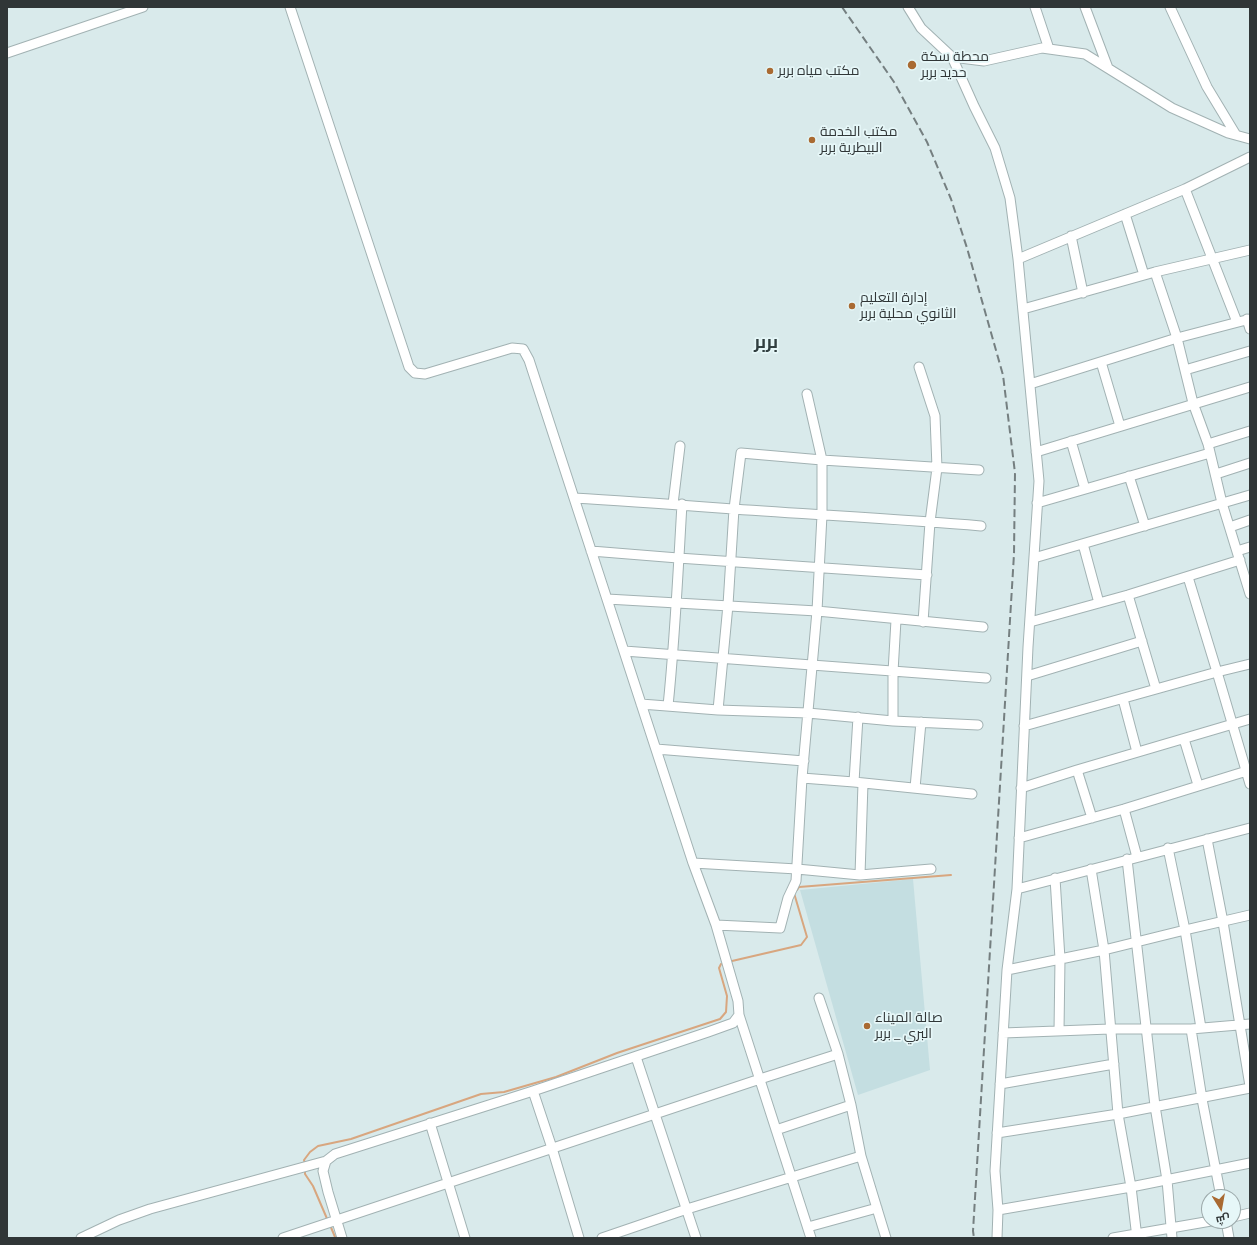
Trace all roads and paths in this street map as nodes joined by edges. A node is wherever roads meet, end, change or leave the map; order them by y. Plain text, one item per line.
1 (143, 7) edge
2 (290, 7) edge
3 (908, 7) edge
4 (1035, 7) edge
5 (1085, 7) edge
6 (1170, 7) edge
7 (1049, 49) junction
8 (7, 53) edge
9 (952, 57) junction
10 (1108, 68) junction
11 (1236, 136) junction
12 (1250, 139) edge
13 (1250, 156) edge
14 (1185, 189) junction
15 (1125, 214) junction
16 (1071, 236) junction
17 (1250, 250) edge
18 (1213, 259) junction
19 (1018, 260) junction
20 (1155, 272) junction
21 (1144, 275) junction
22 (1083, 293) junction
23 (1023, 309) junction
24 (1248, 319) edge
25 (1237, 322) junction
26 (1250, 329) edge
27 (1177, 338) junction
28 (1250, 350) edge
29 (1101, 362) junction
30 (919, 366) dead end
31 (1185, 370) junction
32 (1030, 384) junction
33 (1250, 387) edge
34 (806, 394) dead end
35 (1194, 403) junction
36 (1120, 426) junction
37 (1250, 430) edge
38 (1071, 441) junction
39 (680, 446) dead end
40 (1209, 448) junction
41 (1036, 452) junction
42 (822, 460) junction
43 (1250, 463) edge
44 (937, 468) junction
45 (979, 470) dead end
46 (1216, 474) junction
47 (1129, 476) junction
48 (1085, 489) junction
49 (1250, 495) edge
50 (574, 498) junction
51 (1037, 503) junction
52 (1222, 503) junction
53 (672, 504) junction
54 (682, 504) junction
55 (734, 509) junction
56 (822, 515) junction
57 (1250, 520) edge
58 (930, 522) junction
59 (981, 526) dead end
60 (1145, 526) junction
61 (1230, 527) junction
62 (1083, 544) junction
63 (1250, 547) edge
64 (591, 551) junction
65 (1238, 556) junction
66 (678, 558) junction
67 (1034, 558) junction
68 (731, 561) junction
69 (819, 567) junction
70 (926, 575) junction
71 (1188, 576) junction
72 (1250, 594) edge
73 (1128, 595) junction
74 (607, 599) junction
75 (675, 603) junction
76 (1100, 603) junction
77 (728, 606) junction
78 (817, 611) junction
79 (896, 620) junction
80 (923, 622) junction
81 (1030, 622) junction
82 (983, 628) dead end
83 (1142, 641) junction
84 (624, 651) junction
85 (673, 654) junction
86 (723, 658) junction
87 (1250, 664) edge
88 (812, 666) junction
89 (893, 672) junction
90 (1218, 672) junction
91 (1027, 676) junction
92 (986, 678) dead end
93 (1156, 689) junction
94 (1123, 699) junction
95 (641, 704) junction
96 (668, 706) junction
97 (718, 710) junction
98 (808, 713) junction
99 (858, 717) junction
100 (1250, 719) edge
101 (893, 721) junction
102 (920, 722) junction
103 (1233, 724) junction
104 (978, 725) dead end
105 (1024, 726) junction
106 (1184, 739) junction
107 (656, 749) junction
108 (1137, 752) junction
109 (804, 761) junction
110 (1077, 770) junction
111 (1248, 770) edge
112 (802, 778) junction
113 (858, 782) junction
114 (1250, 784) edge
115 (1198, 785) junction
116 (915, 788) junction
117 (1021, 788) junction
118 (972, 794) dead end
119 (1124, 809) junction
120 (1092, 818) junction
121 (1250, 828) edge
122 (1019, 838) junction
123 (1207, 839) junction
124 (1168, 848) junction
125 (1137, 857) junction
126 (1127, 859) junction
127 (693, 864) junction
128 (797, 869) junction
129 (1091, 869) junction
130 (931, 870) dead end
131 (860, 876) junction
132 (1055, 878) junction
133 (1017, 889) junction
134 (1250, 915) edge
135 (1223, 922) junction
136 (716, 925) junction
137 (1184, 930) junction
138 (1136, 942) junction
139 (1104, 950) junction
140 (1060, 959) junction
141 (1007, 970) junction
142 (819, 998) dead end
143 (739, 1015) junction
144 (1245, 1024) edge
145 (1201, 1028) junction
146 (1110, 1029) junction
147 (1146, 1029) junction
148 (1191, 1029) junction
149 (1059, 1031) junction
150 (1003, 1033) junction
151 (838, 1054) junction
152 (636, 1057) junction
153 (1114, 1064) junction
154 (760, 1079) junction
155 (1000, 1084) junction
156 (1250, 1087) edge
157 (533, 1091) junction
158 (1202, 1098) junction
159 (851, 1105) junction
160 (1155, 1106) junction
161 (654, 1114) junction
162 (1118, 1114) junction
163 (430, 1124) junction
164 (776, 1130) junction
165 (997, 1133) junction
166 (552, 1148) junction
167 (861, 1156) junction
168 (326, 1161) junction
169 (1250, 1163) edge
170 (1215, 1171) junction
171 (791, 1177) junction
172 (1167, 1180) junction
173 (449, 1183) junction
174 (1131, 1187) junction
175 (1219, 1189) edge
176 (877, 1208) junction
177 (687, 1209) junction
178 (998, 1210) junction
179 (336, 1221) junction
180 (1201, 1223) edge
181 (808, 1227) junction
182 (1170, 1228) junction
183 (1137, 1236) edge
184 (81, 1238) edge
185 (283, 1238) edge
186 (342, 1238) edge
187 (465, 1238) edge
188 (579, 1238) edge
189 (602, 1238) edge
190 (696, 1238) edge
191 (811, 1238) edge
192 (886, 1238) edge
193 (997, 1238) edge
194 (1113, 1238) edge
195 (1172, 1238) edge

1 - 8 street
2 - 50 street
3 - 9 street
4 - 7 street
5 - 10 street
6 - 11 street
7 - 9 street
7 - 10 street
9 - 19 street
10 - 11 street
11 - 12 street
13 - 14 street
14 - 15 street
14 - 18 street
15 - 16 street
15 - 21 street
16 - 19 street
16 - 22 street
17 - 18 street
18 - 20 street
18 - 25 street
19 - 23 street
20 - 21 street
20 - 27 street
21 - 22 street
22 - 23 street
23 - 32 street
24 - 25 street
24 - 26 street
25 - 27 street
27 - 29 street
27 - 31 street
28 - 31 street
29 - 32 street
29 - 36 street
30 - 44 street
31 - 35 street
32 - 41 street
33 - 35 street
34 - 42 street
35 - 36 street
35 - 40 street
36 - 38 street
37 - 40 street
38 - 41 street
38 - 48 street
39 - 53 street
40 - 46 street
40 - 47 street
41 - 51 street
42 - 44 street
42 - 55 street
42 - 56 street
43 - 46 street
44 - 45 street
44 - 58 street
46 - 52 street
47 - 48 street
47 - 60 street
48 - 51 street
49 - 52 street
50 - 53 street
50 - 64 street
51 - 67 street
52 - 60 street
52 - 61 street
53 - 54 street
54 - 55 street
54 - 66 street
55 - 56 street
55 - 68 street
56 - 58 street
56 - 69 street
57 - 61 street
58 - 59 street
58 - 70 street
60 - 62 street
61 - 65 street
62 - 67 street
62 - 76 street
63 - 65 street
64 - 66 street
64 - 74 street
65 - 71 street
65 - 72 street
66 - 68 street
66 - 75 street
67 - 81 street
68 - 69 street
68 - 77 street
69 - 70 street
69 - 78 street
70 - 80 street
71 - 73 street
71 - 90 street
73 - 76 street
73 - 83 street
74 - 75 street
74 - 84 street
75 - 77 street
75 - 85 street
76 - 81 street
77 - 78 street
77 - 86 street
78 - 79 street
78 - 88 street
79 - 80 street
79 - 89 street
80 - 82 street
81 - 91 street
83 - 91 street
83 - 93 street
84 - 85 street
84 - 95 street
85 - 86 street
85 - 96 street
86 - 88 street
86 - 97 street
87 - 90 street
88 - 89 street
88 - 98 street
89 - 92 street
89 - 101 street
90 - 93 street
90 - 103 street
91 - 105 street
93 - 94 street
94 - 105 street
94 - 108 street
95 - 96 street
95 - 107 street
96 - 97 street
97 - 98 street
98 - 99 street
98 - 109 street
99 - 101 street
99 - 113 street
100 - 103 street
101 - 102 street
102 - 104 street
102 - 116 street
103 - 106 street
103 - 111 street
105 - 117 street
106 - 108 street
106 - 115 street
107 - 109 street
107 - 127 street
108 - 110 street
109 - 112 street
110 - 117 street
110 - 120 street
111 - 114 street
111 - 115 street
112 - 113 street
112 - 128 street
113 - 116 street
113 - 131 street
115 - 119 street
116 - 118 street
117 - 122 street
119 - 120 street
119 - 125 street
120 - 122 street
121 - 123 street
122 - 133 street
123 - 124 street
123 - 135 street
124 - 125 street
124 - 137 street
125 - 126 street
126 - 129 street
126 - 138 street
127 - 128 street
127 - 136 street
128 - 131 street
128 - 136 street
129 - 132 street
129 - 139 street
130 - 131 street
132 - 133 street
132 - 140 street
133 - 141 street
134 - 135 street
135 - 137 street
135 - 144 street
136 - 143 street
137 - 138 street
137 - 145 street
138 - 139 street
138 - 147 street
139 - 140 street
139 - 146 street
140 - 141 street
140 - 149 street
141 - 150 street
142 - 151 street
143 - 152 street
143 - 154 street
144 - 145 street
144 - 156 street
145 - 148 street
146 - 147 street
146 - 149 street
146 - 153 street
147 - 148 street
147 - 160 street
148 - 158 street
149 - 150 street
150 - 155 street
151 - 154 street
151 - 159 street
152 - 157 street
152 - 161 street
153 - 155 street
153 - 162 street
154 - 161 street
154 - 164 street
155 - 165 street
156 - 158 street
157 - 163 street
157 - 166 street
158 - 160 street
158 - 170 street
159 - 164 street
159 - 167 street
160 - 162 street
160 - 172 street
161 - 166 street
161 - 177 street
162 - 165 street
162 - 174 street
163 - 168 street
163 - 173 street
164 - 171 street
165 - 178 street
166 - 173 street
166 - 188 street
167 - 171 street
167 - 176 street
168 - 179 street
168 - 184 street
169 - 170 street
170 - 172 street
170 - 175 street
171 - 177 street
171 - 181 street
172 - 174 street
172 - 182 street
173 - 179 street
173 - 187 street
174 - 178 street
174 - 183 street
176 - 181 street
176 - 192 street
177 - 189 street
177 - 190 street
178 - 193 street
179 - 185 street
179 - 186 street
180 - 182 street
181 - 191 street
182 - 183 street
182 - 195 street
183 - 194 street

